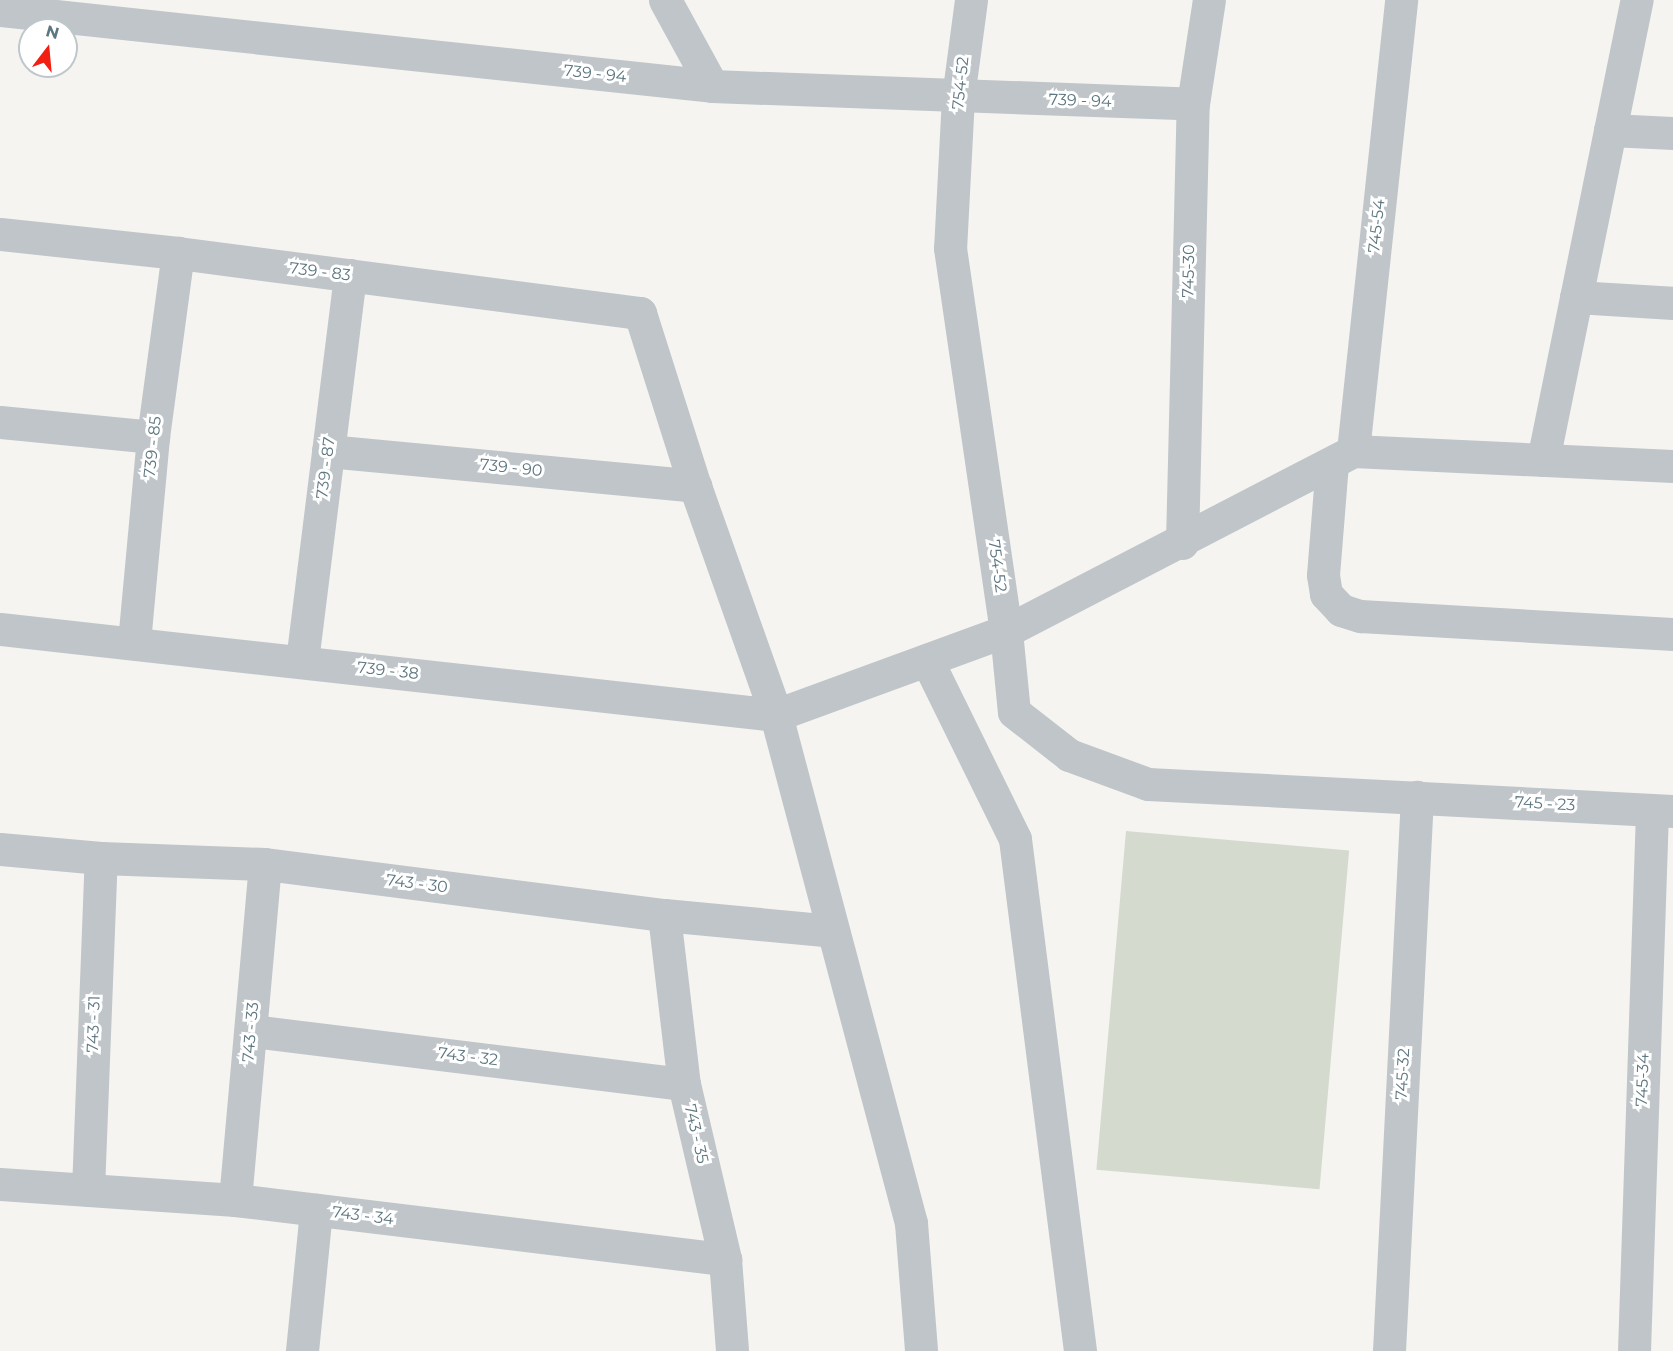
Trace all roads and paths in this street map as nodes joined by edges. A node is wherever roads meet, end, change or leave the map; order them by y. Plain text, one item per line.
1 (665, 0) edge
2 (971, 0) edge
3 (1209, 0) edge
4 (1401, 0) edge
5 (1637, 0) edge
6 (0, 10) edge
7 (712, 86) junction
8 (958, 97) junction
9 (1193, 104) junction
10 (1610, 130) junction
11 (1673, 134) edge
12 (0, 234) edge
13 (178, 253) junction
14 (350, 276) junction
15 (1576, 297) junction
16 (1673, 303) edge
17 (0, 422) edge
18 (153, 437) junction
19 (328, 450) junction
20 (1343, 457) junction
21 (1543, 460) junction
22 (1673, 466) edge
23 (694, 486) junction
24 (1182, 543) junction
25 (0, 629) edge
26 (1006, 631) junction
27 (1673, 634) edge
28 (134, 642) junction
29 (927, 660) junction
30 (302, 661) junction
31 (776, 715) junction
32 (1417, 797) junction
33 (1662, 810) edge
34 (0, 849) edge
35 (101, 858) junction
36 (265, 864) junction
37 (664, 915) junction
38 (832, 931) junction
39 (252, 1031) junction
40 (684, 1084) junction
41 (0, 1184) edge
42 (88, 1190) junction
43 (235, 1200) junction
44 (316, 1210) junction
45 (725, 1259) junction
46 (302, 1351) edge
47 (732, 1351) edge
48 (921, 1351) edge
49 (1080, 1351) edge
50 (1389, 1351) edge
51 (1634, 1351) edge

1 - 7 street
2 - 8 street, 754-52
3 - 9 street, 745-30
4 - 20 street, 745-54
5 - 10 street
6 - 7 street, 739 - 94
7 - 8 street, 739 - 94
8 - 9 street, 739 - 94
8 - 26 street, 754-52
9 - 24 street, 745-30
10 - 11 street
10 - 15 street
12 - 13 street, 739 - 83
13 - 14 street, 739 - 83
13 - 18 street, 739 - 85
14 - 19 street, 739 - 87
14 - 23 street, 739 - 83
15 - 16 street
15 - 21 street
17 - 18 street
18 - 28 street, 739 - 85
19 - 23 street, 739 - 90
19 - 30 street, 739 - 87
20 - 21 street
20 - 24 street
20 - 27 street, 745-54
21 - 22 street
23 - 31 street
24 - 26 street
25 - 28 street, 739 - 38
26 - 29 street
26 - 32 street, 754-52
28 - 30 street, 739 - 38
29 - 31 street
29 - 49 street
30 - 31 street, 739 - 38
31 - 38 street
32 - 33 street, 745 - 23
32 - 50 street, 745-32
33 - 51 street, 745-34
34 - 35 street, 743 - 30
35 - 36 street, 743 - 30
35 - 42 street, 743 - 31
36 - 37 street, 743 - 30
36 - 39 street, 743 - 33
37 - 38 street, 743 - 30
37 - 40 street, 743 - 35
38 - 48 street
39 - 40 street, 743 - 32
39 - 43 street, 743 - 33
40 - 45 street, 743 - 35
41 - 42 street, 743 - 34
42 - 43 street, 743 - 34
43 - 44 street, 743 - 34
44 - 45 street, 743 - 34
44 - 46 street
45 - 47 street, 743 - 35

